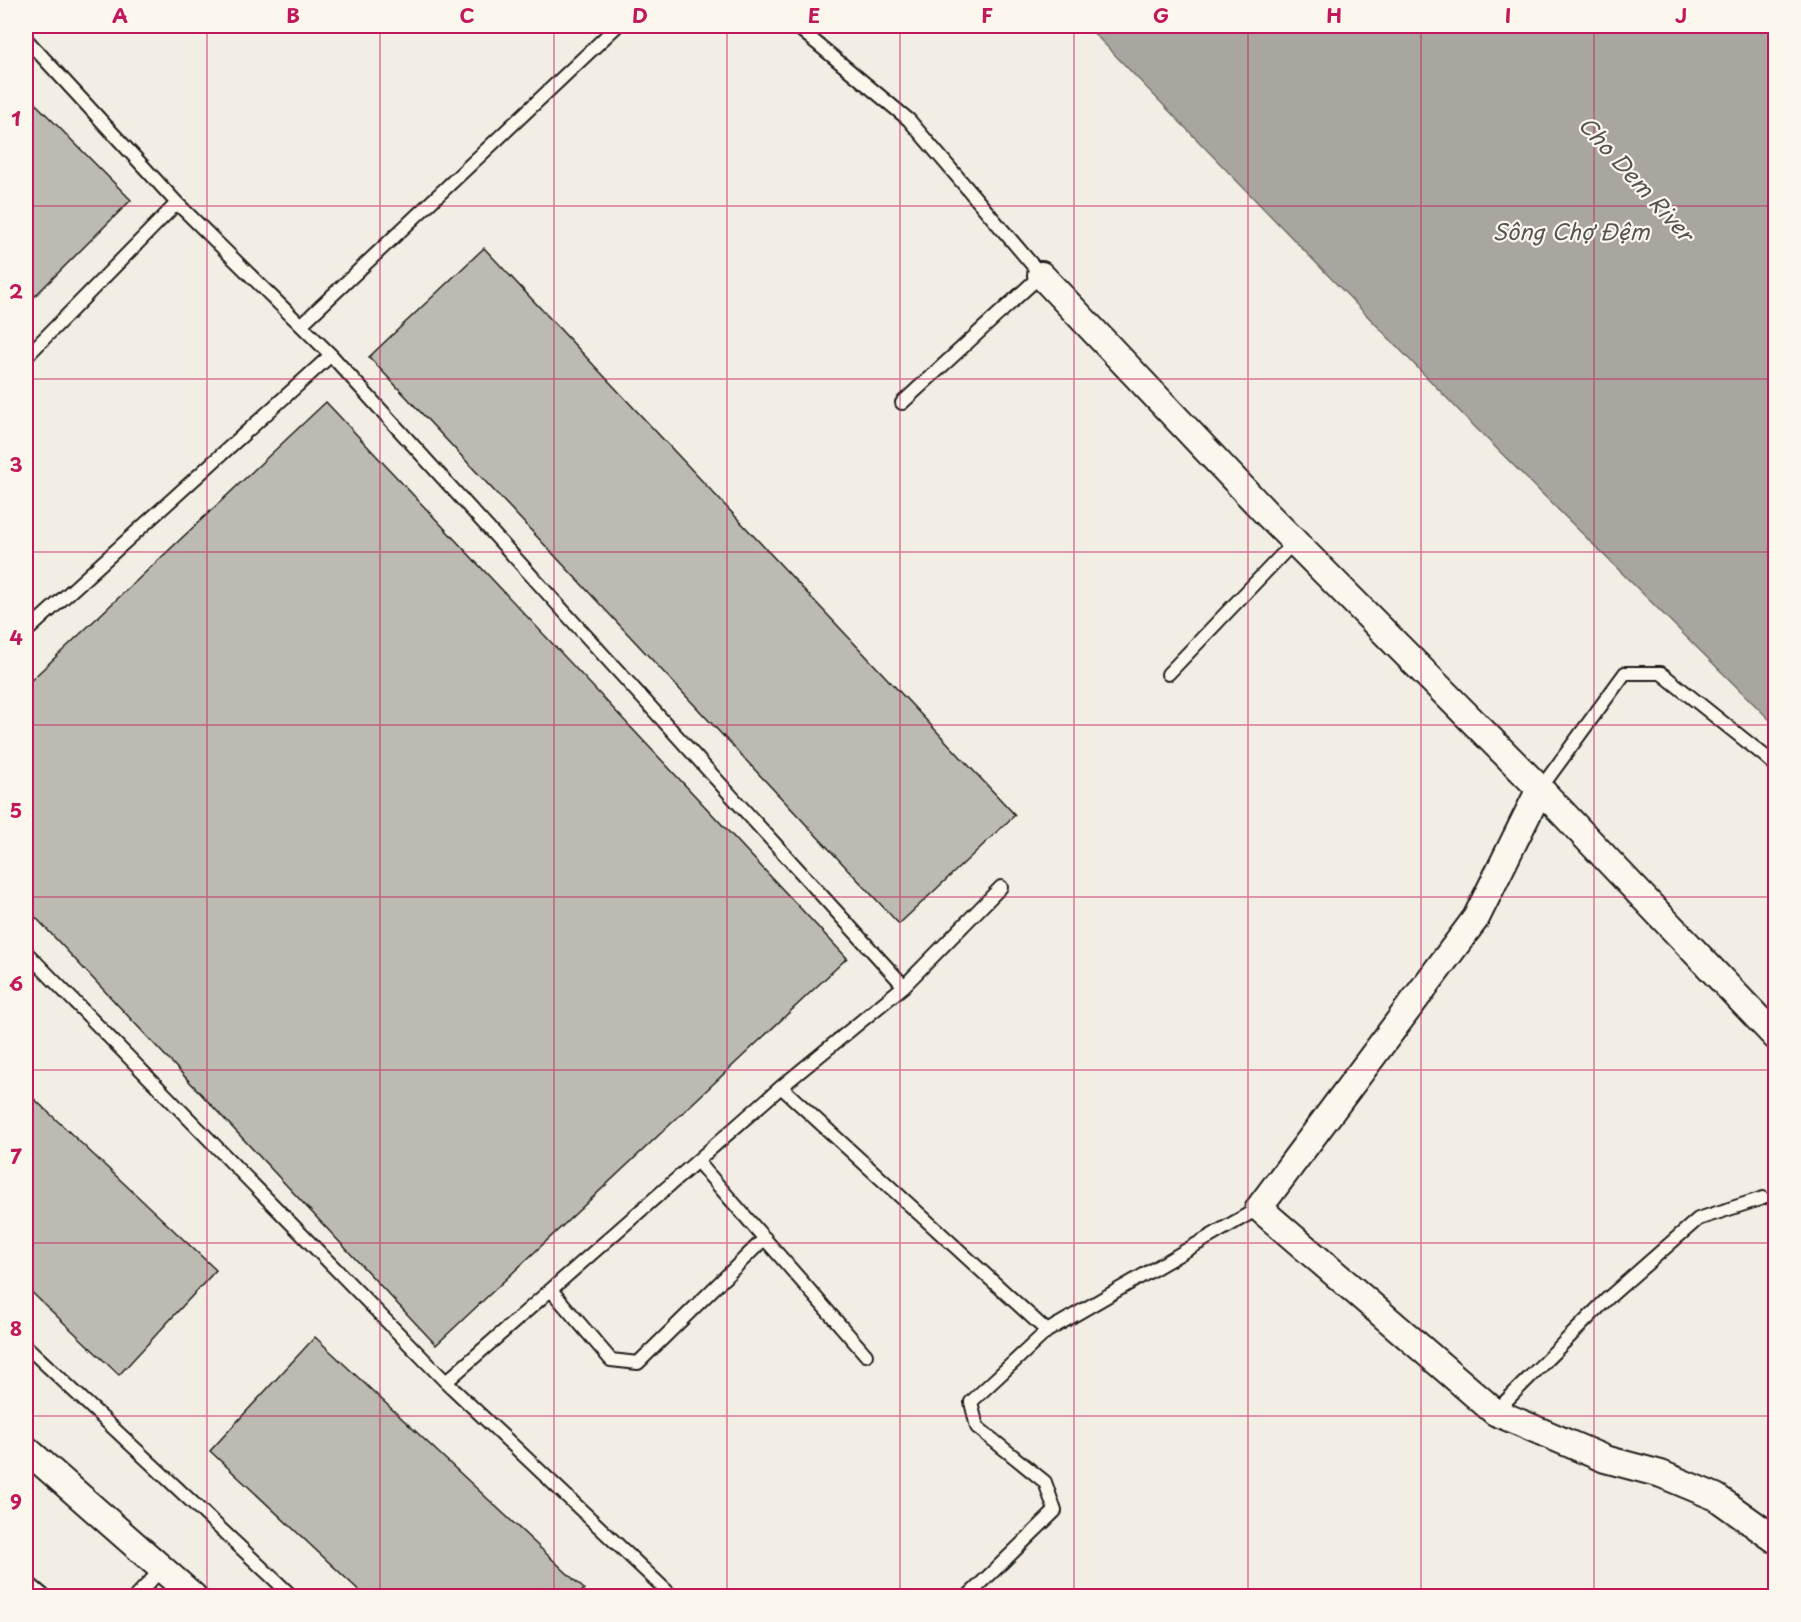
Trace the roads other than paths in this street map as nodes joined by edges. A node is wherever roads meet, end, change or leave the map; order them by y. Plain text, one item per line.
1 (617, 26) edge
2 (796, 26) edge
3 (26, 39) edge
4 (177, 203) junction
5 (1041, 275) junction
6 (301, 325) junction
7 (331, 355) junction
8 (26, 357) edge
9 (902, 403) dead end
10 (1294, 541) junction
11 (26, 632) edge
12 (1168, 674) dead end
13 (1776, 766) edge
14 (1540, 789) junction
15 (1001, 887) dead end
16 (26, 952) edge
17 (904, 986) junction
18 (1776, 1037) edge
19 (781, 1087) junction
20 (697, 1161) junction
21 (1763, 1198) dead end
22 (1259, 1208) junction
23 (765, 1238) junction
24 (551, 1290) junction
25 (1047, 1331) junction
26 (26, 1346) edge
27 (866, 1355) dead end
28 (446, 1382) junction
29 (1495, 1412) junction
30 (26, 1449) edge
31 (1776, 1540) edge
32 (162, 1569) junction
33 (26, 1581) edge
34 (44, 1596) edge
35 (136, 1596) edge
36 (193, 1596) edge
37 (292, 1596) edge
38 (672, 1596) edge
39 (968, 1596) edge

1 - 6 lane
2 - 5 lane
3 - 4 lane
4 - 6 lane
4 - 8 lane
5 - 9 lane
5 - 10 street
6 - 7 lane
7 - 11 lane
7 - 17 lane
10 - 12 lane
10 - 14 street
13 - 14 lane
14 - 18 street
14 - 22 street
15 - 17 lane
16 - 28 lane
17 - 19 lane
19 - 20 lane
19 - 25 lane
20 - 23 lane
20 - 24 lane
21 - 29 lane
22 - 25 lane
22 - 29 street
23 - 24 lane
23 - 27 lane
24 - 28 lane
25 - 39 lane
26 - 37 lane
28 - 38 lane
29 - 31 street
30 - 32 street
32 - 35 lane
32 - 36 street
33 - 34 lane

